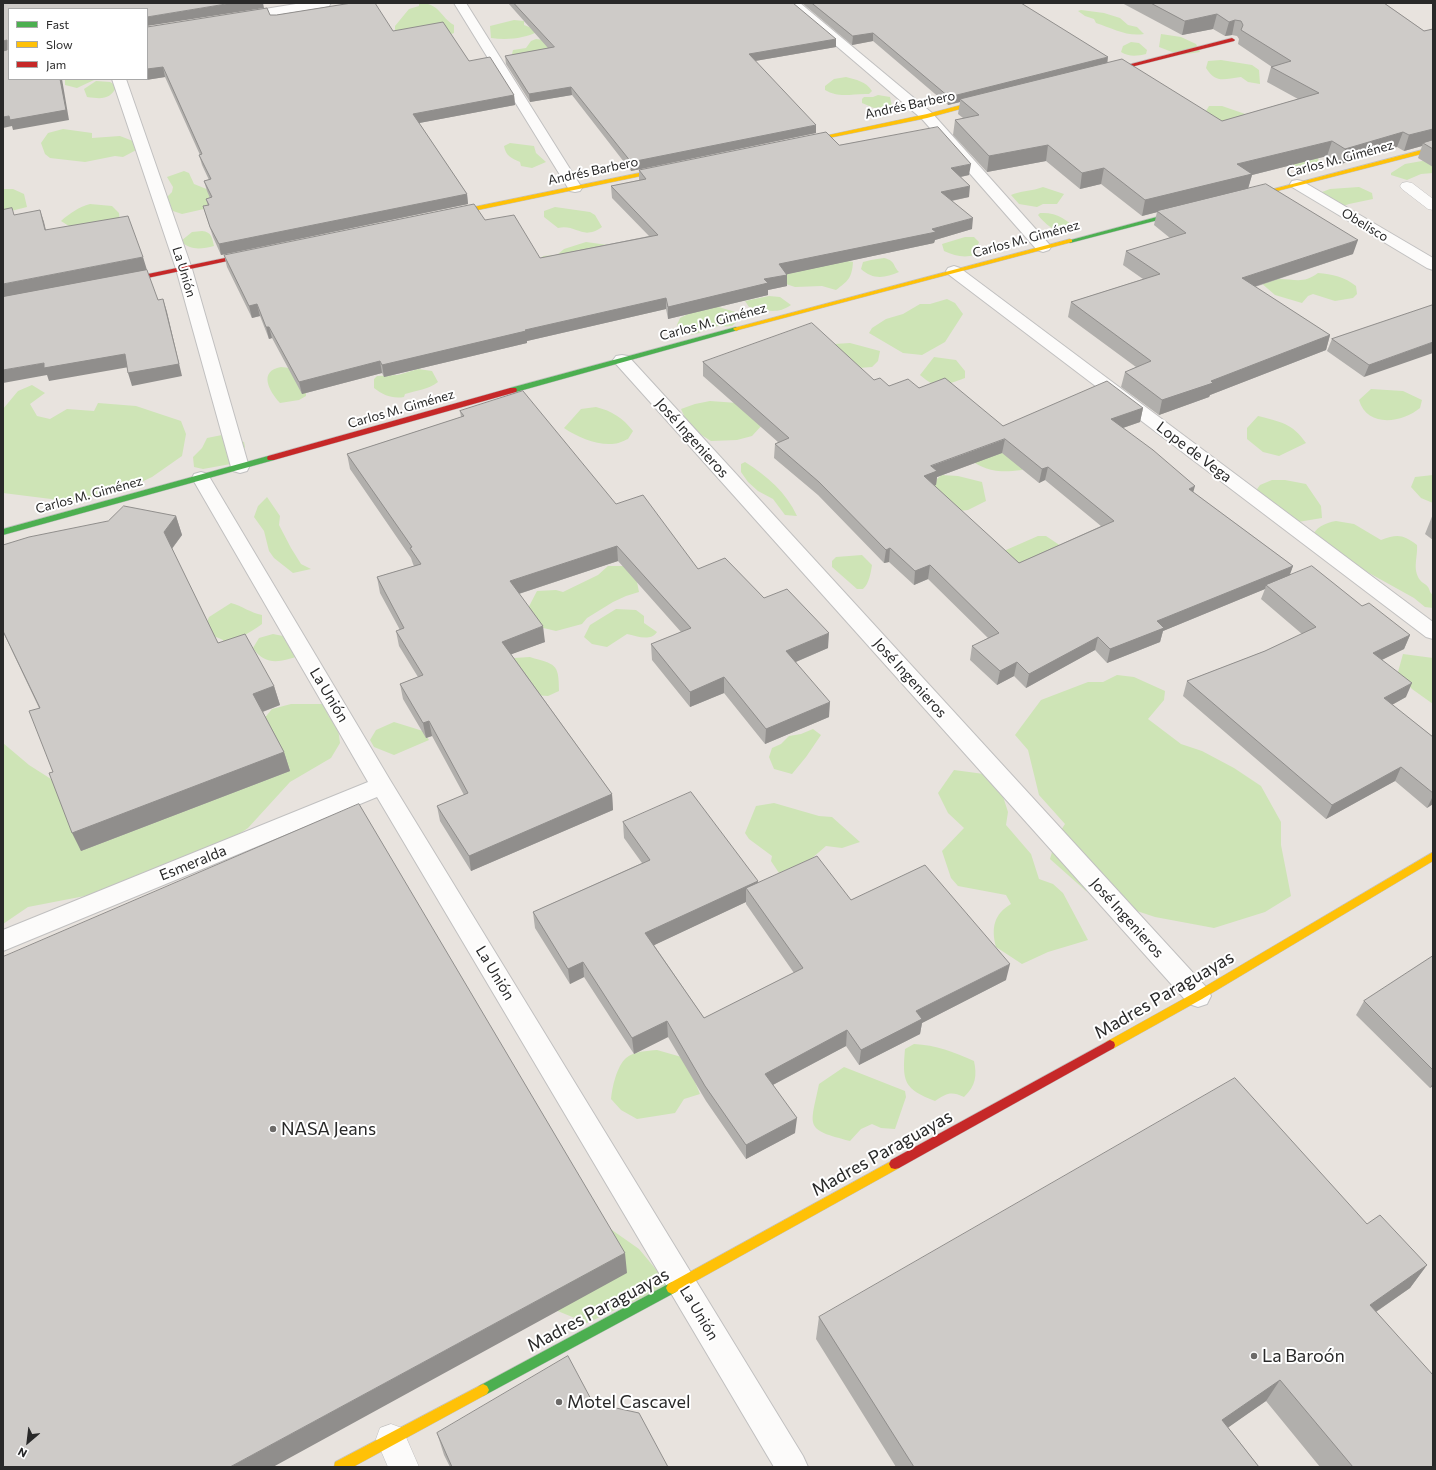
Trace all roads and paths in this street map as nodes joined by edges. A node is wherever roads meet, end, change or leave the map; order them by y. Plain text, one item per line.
1 (325, 3) edge
2 (460, 3) edge
3 (792, 3) edge
4 (224, 20) edge
5 (1232, 40) edge
6 (1095, 74) edge
7 (119, 80) edge
8 (995, 99) edge
9 (927, 116) junction
10 (786, 145) edge
11 (1433, 149) edge
12 (677, 167) edge
13 (1297, 184) junction
14 (1407, 186) dead end
15 (575, 188) junction
16 (1236, 199) edge
17 (1433, 206) edge
18 (1189, 211) edge
19 (442, 216) edge
20 (1043, 247) junction
21 (262, 253) edge
22 (1433, 265) edge
23 (184, 269) junction
24 (954, 271) junction
25 (109, 284) edge
26 (622, 360) junction
27 (240, 467) junction
28 (201, 478) junction
29 (3, 532) edge
30 (1433, 632) edge
31 (382, 786) junction
32 (1433, 856) edge
33 (3, 941) edge
34 (1198, 996) junction
35 (681, 1283) junction
36 (392, 1439) junction
37 (340, 1467) edge
38 (404, 1467) edge
39 (792, 1467) edge

1 - 4 street
2 - 15 street
3 - 9 street
5 - 6 street
7 - 23 street, La Unión
8 - 9 street, Andrés Barbero
9 - 10 street, Andrés Barbero
9 - 20 street
11 - 13 street, Carlos M. Giménez
12 - 15 street, Andrés Barbero
13 - 16 street, Carlos M. Giménez
13 - 22 street, Obelisco
14 - 17 lane
15 - 19 street, Andrés Barbero
18 - 20 street, Carlos M. Giménez
20 - 24 street, Carlos M. Giménez
21 - 23 street
23 - 25 street
23 - 27 street, La Unión
24 - 26 street, Carlos M. Giménez
24 - 30 street, Lope de Vega
26 - 27 street, Carlos M. Giménez
26 - 34 street, José Ingenieros
27 - 28 street, Carlos M. Giménez
28 - 29 street, Carlos M. Giménez
28 - 31 street, La Unión
31 - 33 street, Esmeralda
31 - 35 street, La Unión
32 - 34 street, Madres Paraguayas
34 - 35 street, Madres Paraguayas
35 - 36 street, Madres Paraguayas
35 - 39 street, La Unión
36 - 37 street, Madres Paraguayas
36 - 38 lane

